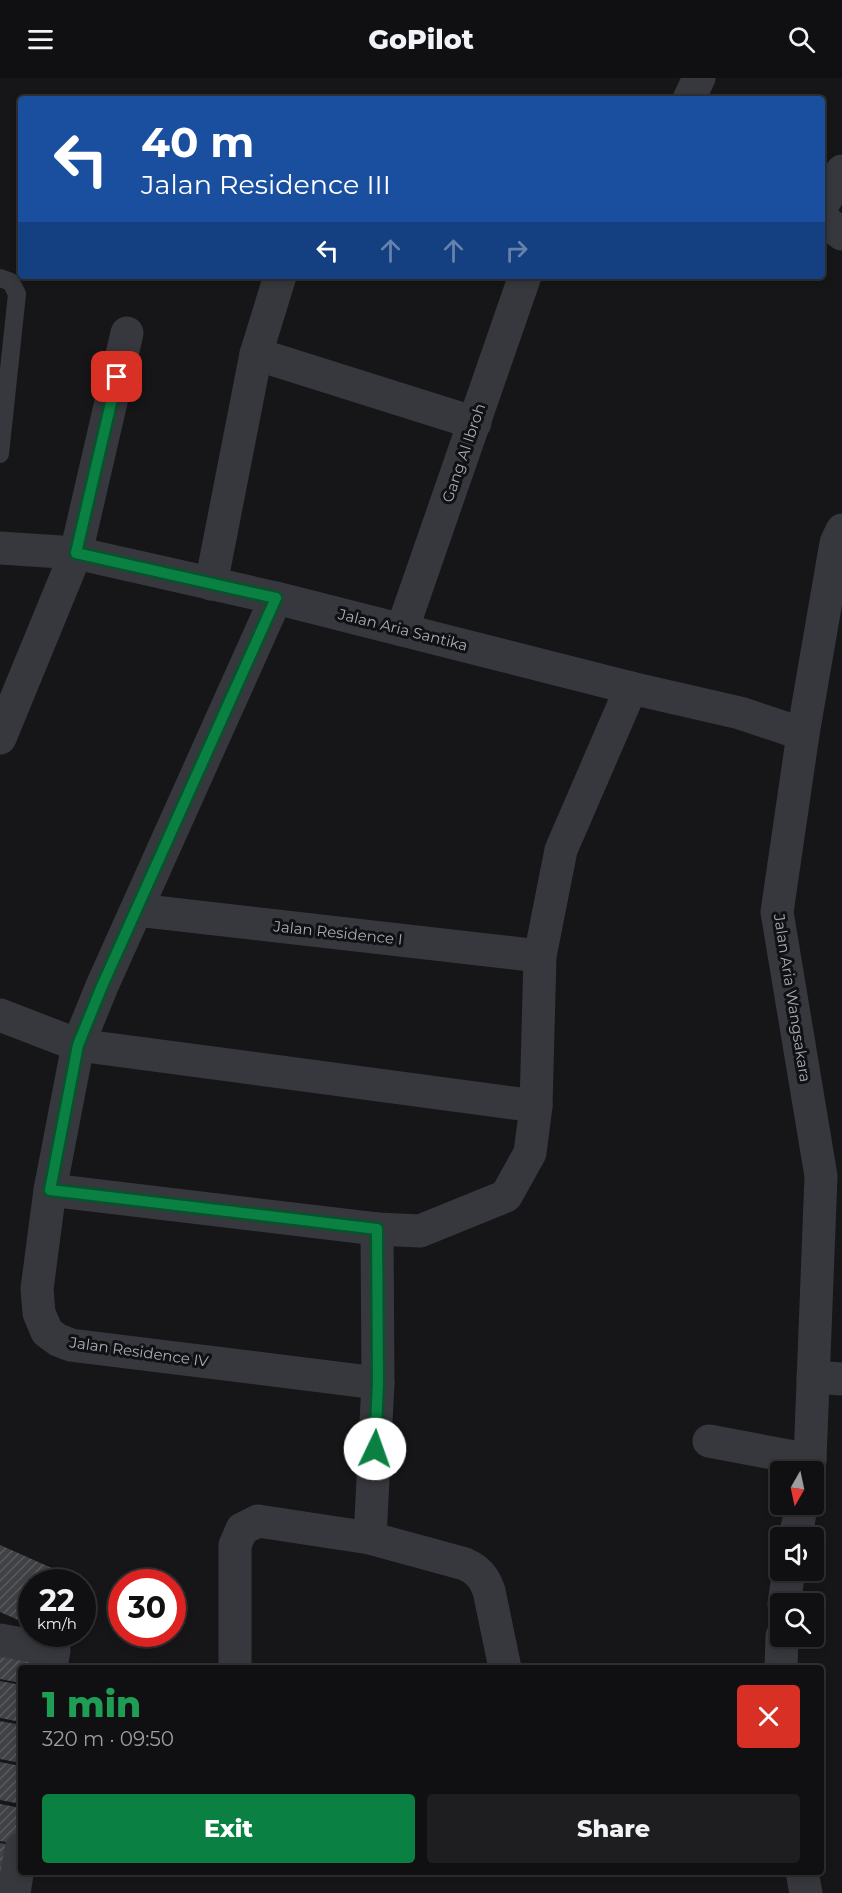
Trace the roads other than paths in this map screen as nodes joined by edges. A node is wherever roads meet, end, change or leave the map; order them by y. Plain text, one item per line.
1 (699, 78) edge
2 (690, 96) edge
3 (842, 171) edge
4 (825, 201) edge
5 (825, 221) edge
6 (842, 234) edge
7 (0, 278) edge
8 (279, 279) edge
9 (524, 279) edge
10 (127, 333) dead end
11 (256, 354) junction
12 (474, 423) junction
13 (0, 454) edge
14 (842, 530) edge
15 (0, 548) edge
16 (76, 553) junction
17 (211, 584) junction
18 (276, 598) junction
19 (402, 630) junction
20 (631, 688) junction
21 (803, 734) junction
22 (0, 738) edge
23 (137, 910) junction
24 (540, 956) junction
25 (0, 1015) edge
26 (78, 1045) junction
27 (536, 1106) junction
28 (832, 1177) edge
29 (50, 1190) junction
30 (377, 1229) junction
31 (827, 1378) edge
32 (378, 1383) junction
33 (709, 1441) dead end
34 (789, 1461) edge
35 (810, 1461) edge
36 (370, 1538) junction
37 (0, 1640) edge
38 (782, 1647) edge
39 (52, 1665) edge
40 (235, 1665) edge
41 (504, 1665) edge
42 (781, 1665) edge
43 (18, 1868) edge
44 (803, 1875) edge
45 (14, 1893) edge
46 (806, 1893) edge

1 - 2 street
3 - 4 street
5 - 6 street
7 - 13 lane
8 - 11 street
9 - 12 street, Gang Al Ibroh
10 - 16 street
11 - 12 street
11 - 17 street
12 - 19 street, Gang Al Ibroh
14 - 21 street, Jalan Aria Wangsakara
15 - 16 street, Jalan Aria Santika
16 - 17 street, Jalan Aria Santika
16 - 22 street
17 - 18 street, Jalan Aria Santika
18 - 19 street, Jalan Aria Santika
18 - 23 street, Jalan Residence IV
19 - 20 street, Jalan Aria Santika
20 - 21 street, Jalan Aria Santika
20 - 24 street
21 - 28 street, Jalan Aria Wangsakara
23 - 24 street, Jalan Residence I
23 - 26 street, Jalan Residence IV
24 - 27 street
25 - 26 street
26 - 27 street
26 - 29 street, Jalan Residence IV
27 - 30 street
28 - 31 street, Jalan Aria Wangsakara
29 - 30 street
29 - 32 street, Jalan Residence IV
30 - 32 street
31 - 35 street, Jalan Aria Wangsakara
32 - 36 street
33 - 34 street
36 - 40 street
36 - 41 street
37 - 39 street
38 - 42 street
43 - 45 street
44 - 46 street

